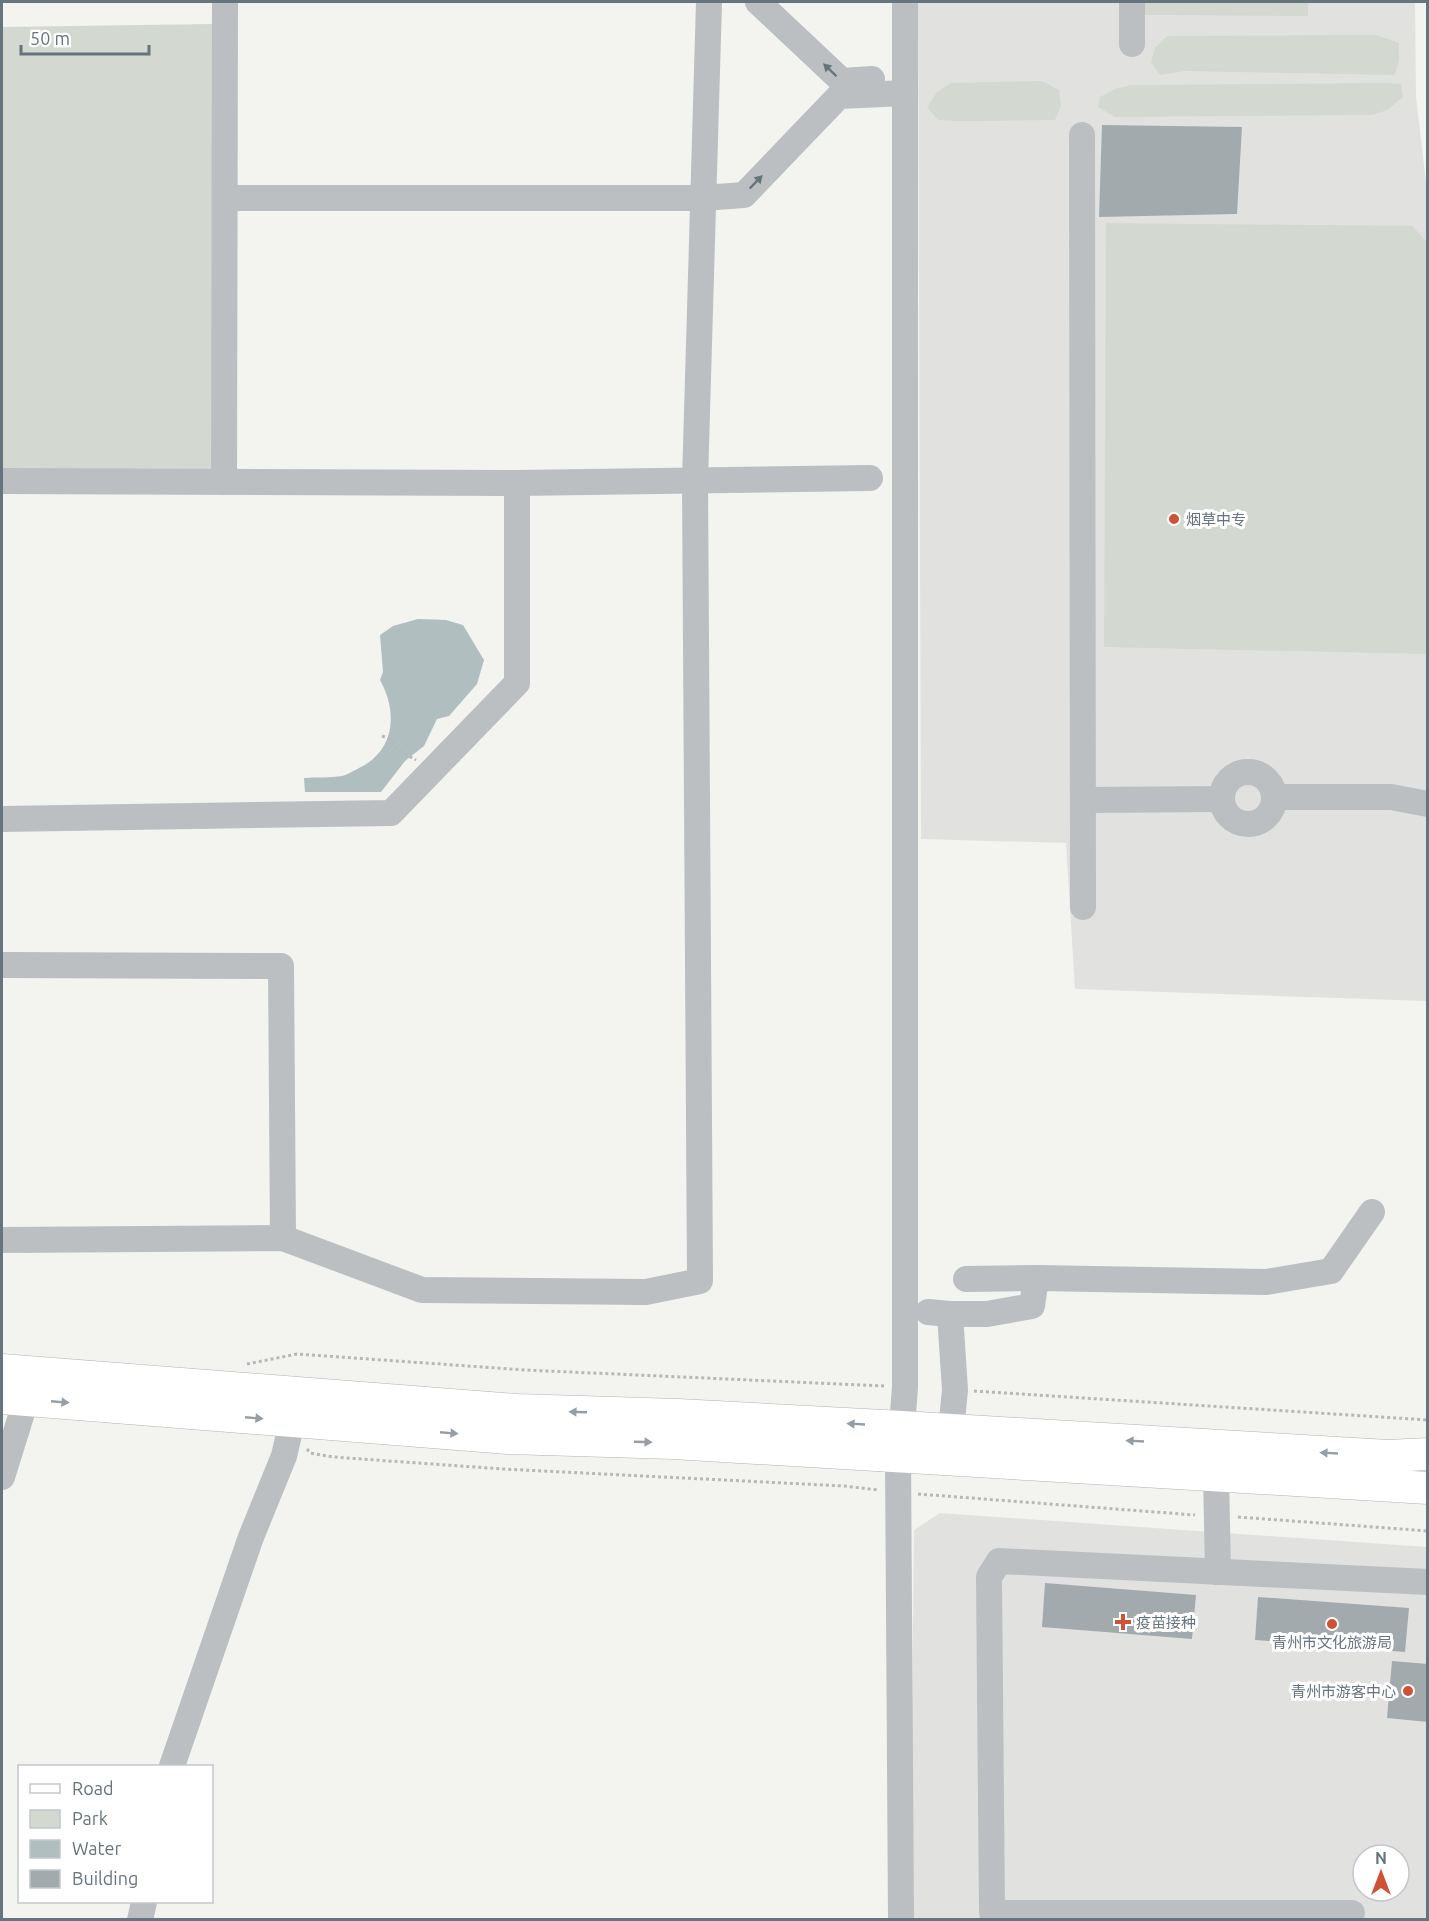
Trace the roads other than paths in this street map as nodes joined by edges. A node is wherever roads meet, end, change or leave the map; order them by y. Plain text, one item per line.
1 (225, 2) edge
2 (709, 2) edge
3 (758, 2) edge
4 (905, 2) edge
5 (1132, 2) edge
6 (1132, 44) dead end
7 (905, 85) junction
8 (1082, 135) dead end
9 (225, 198) junction
10 (703, 198) junction
11 (870, 478) dead end
12 (2, 481) edge
13 (695, 481) junction
14 (224, 482) junction
15 (517, 483) junction
16 (1275, 797) junction
17 (1222, 799) junction
18 (1083, 800) junction
19 (1428, 804) edge
20 (2, 819) edge
21 (1083, 907) dead end
22 (2, 965) edge
23 (1372, 1212) dead end
24 (283, 1238) junction
25 (2, 1240) edge
26 (1036, 1278) junction
27 (966, 1279) dead end
28 (2, 1370) edge
29 (14, 1399) edge
30 (291, 1421) junction
31 (951, 1430) junction
32 (900, 1441) junction
33 (1428, 1455) edge
34 (1216, 1475) junction
35 (2, 1477) edge
36 (1428, 1488) edge
37 (1218, 1572) junction
38 (1428, 1582) edge
39 (173, 1765) edge
40 (144, 1903) edge
41 (1352, 1913) dead end
42 (140, 1920) edge
43 (901, 1920) edge

1 - 9 street
2 - 10 street
7 -> 3 street
4 - 7 street
5 - 6 street
10 -> 7 street
7 - 32 street
8 - 18 street
9 - 10 street
9 - 14 street
10 - 13 street
11 - 13 street
12 - 14 street
13 - 15 street
13 - 24 street
14 - 15 street
15 - 20 street
16 - 17 street
16 - 17 street
16 - 19 street
17 - 18 street
18 - 21 street
22 - 24 street
23 - 26 street
24 - 25 street
26 - 27 street
26 - 31 street
32 -> 28 main road
29 -> 30 main road
29 - 35 street
30 -> 32 main road
30 - 39 street
31 - 32 main road
33 -> 31 main road
32 - 34 main road
32 - 43 street
34 - 36 main road
34 - 37 street
37 - 38 street
37 - 41 street
40 - 42 street

